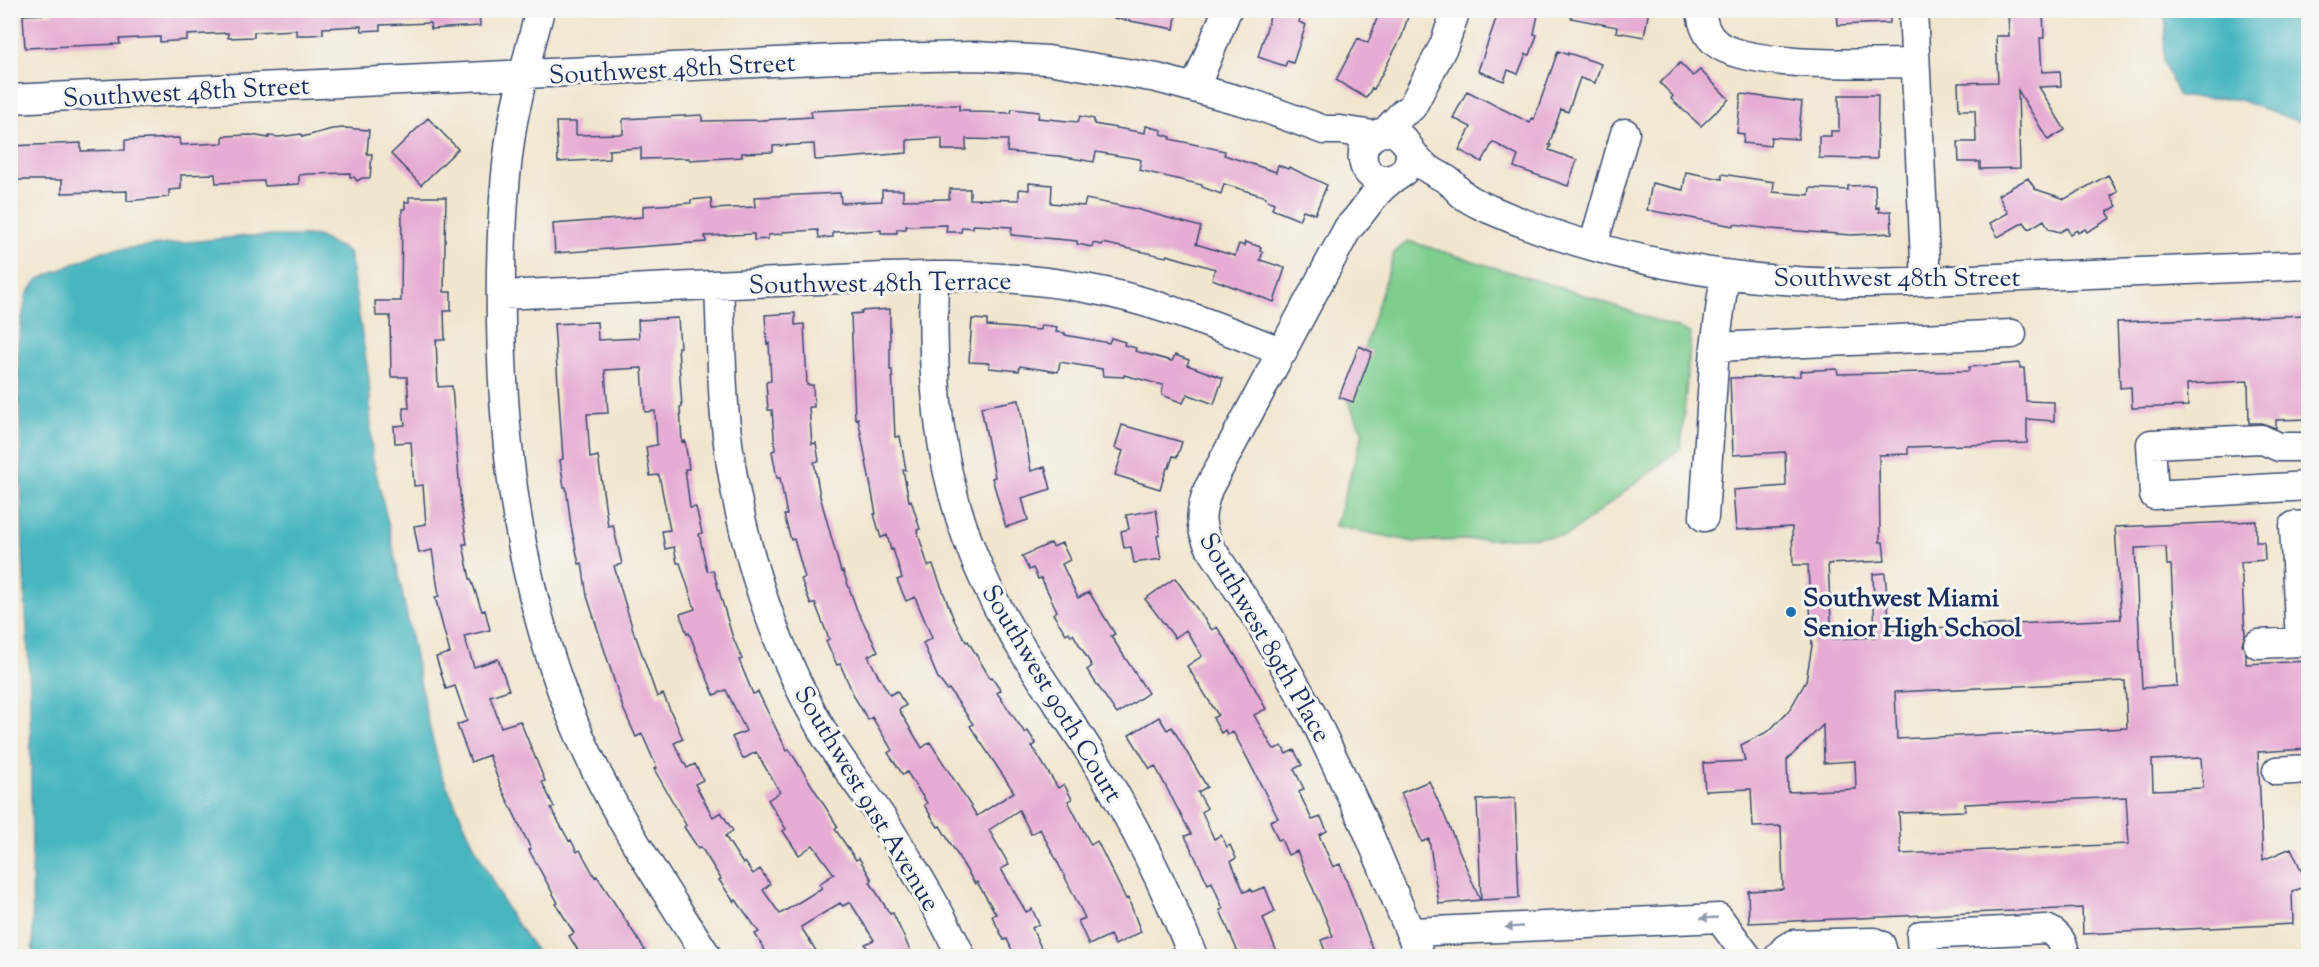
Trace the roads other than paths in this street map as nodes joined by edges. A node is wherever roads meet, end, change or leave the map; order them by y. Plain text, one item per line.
1 (540, 10) edge
2 (1227, 10) edge
3 (1456, 10) edge
4 (1701, 10) edge
5 (1912, 10) edge
6 (1915, 63) junction
7 (524, 75) junction
8 (1196, 88) junction
9 (10, 99) edge
10 (1626, 133) dead end
11 (1387, 155) junction
12 (1593, 246) junction
13 (2308, 265) edge
14 (1725, 274) junction
15 (934, 276) junction
16 (1926, 280) junction
17 (719, 285) junction
18 (501, 295) junction
19 (2012, 334) dead end
20 (1715, 347) junction
21 (1283, 352) junction
22 (2308, 447) edge
23 (2308, 486) edge
24 (1704, 517) dead end
25 (2308, 525) edge
26 (2304, 641) edge
27 (2258, 644) dead end
28 (2308, 769) edge
29 (2277, 771) dead end
30 (1415, 944) edge
31 (707, 957) edge
32 (961, 957) edge
33 (1193, 957) edge
34 (1747, 957) edge
35 (1779, 957) edge
36 (1884, 957) edge
37 (1922, 957) edge
38 (2065, 957) edge

1 - 7 street
2 - 8 street
3 - 11 street, Southwest 89th Place
4 - 6 street
5 - 6 street
6 - 16 street
7 - 8 street, Southwest 48th Street
7 - 9 street, Southwest 48th Street
7 - 18 street
8 - 11 street, Southwest 48th Street
10 - 12 street
11 - 12 street, Southwest 48th Street
11 - 21 street, Southwest 89th Place
12 - 14 street, Southwest 48th Street
13 - 16 street, Southwest 48th Street
14 - 16 street, Southwest 48th Street
14 - 20 street
15 - 17 street, Southwest 48th Terrace
15 - 21 street, Southwest 48th Terrace
15 - 33 street, Southwest 90th Court
17 - 18 street, Southwest 48th Terrace
17 - 32 street, Southwest 91st Avenue
18 - 31 street
19 - 20 street
20 - 24 street
21 - 30 street, Southwest 89th Place
22 - 23 street
25 - 26 street
26 - 27 street
28 - 29 street
34 -> 30 street
35 - 36 street
37 - 38 street

